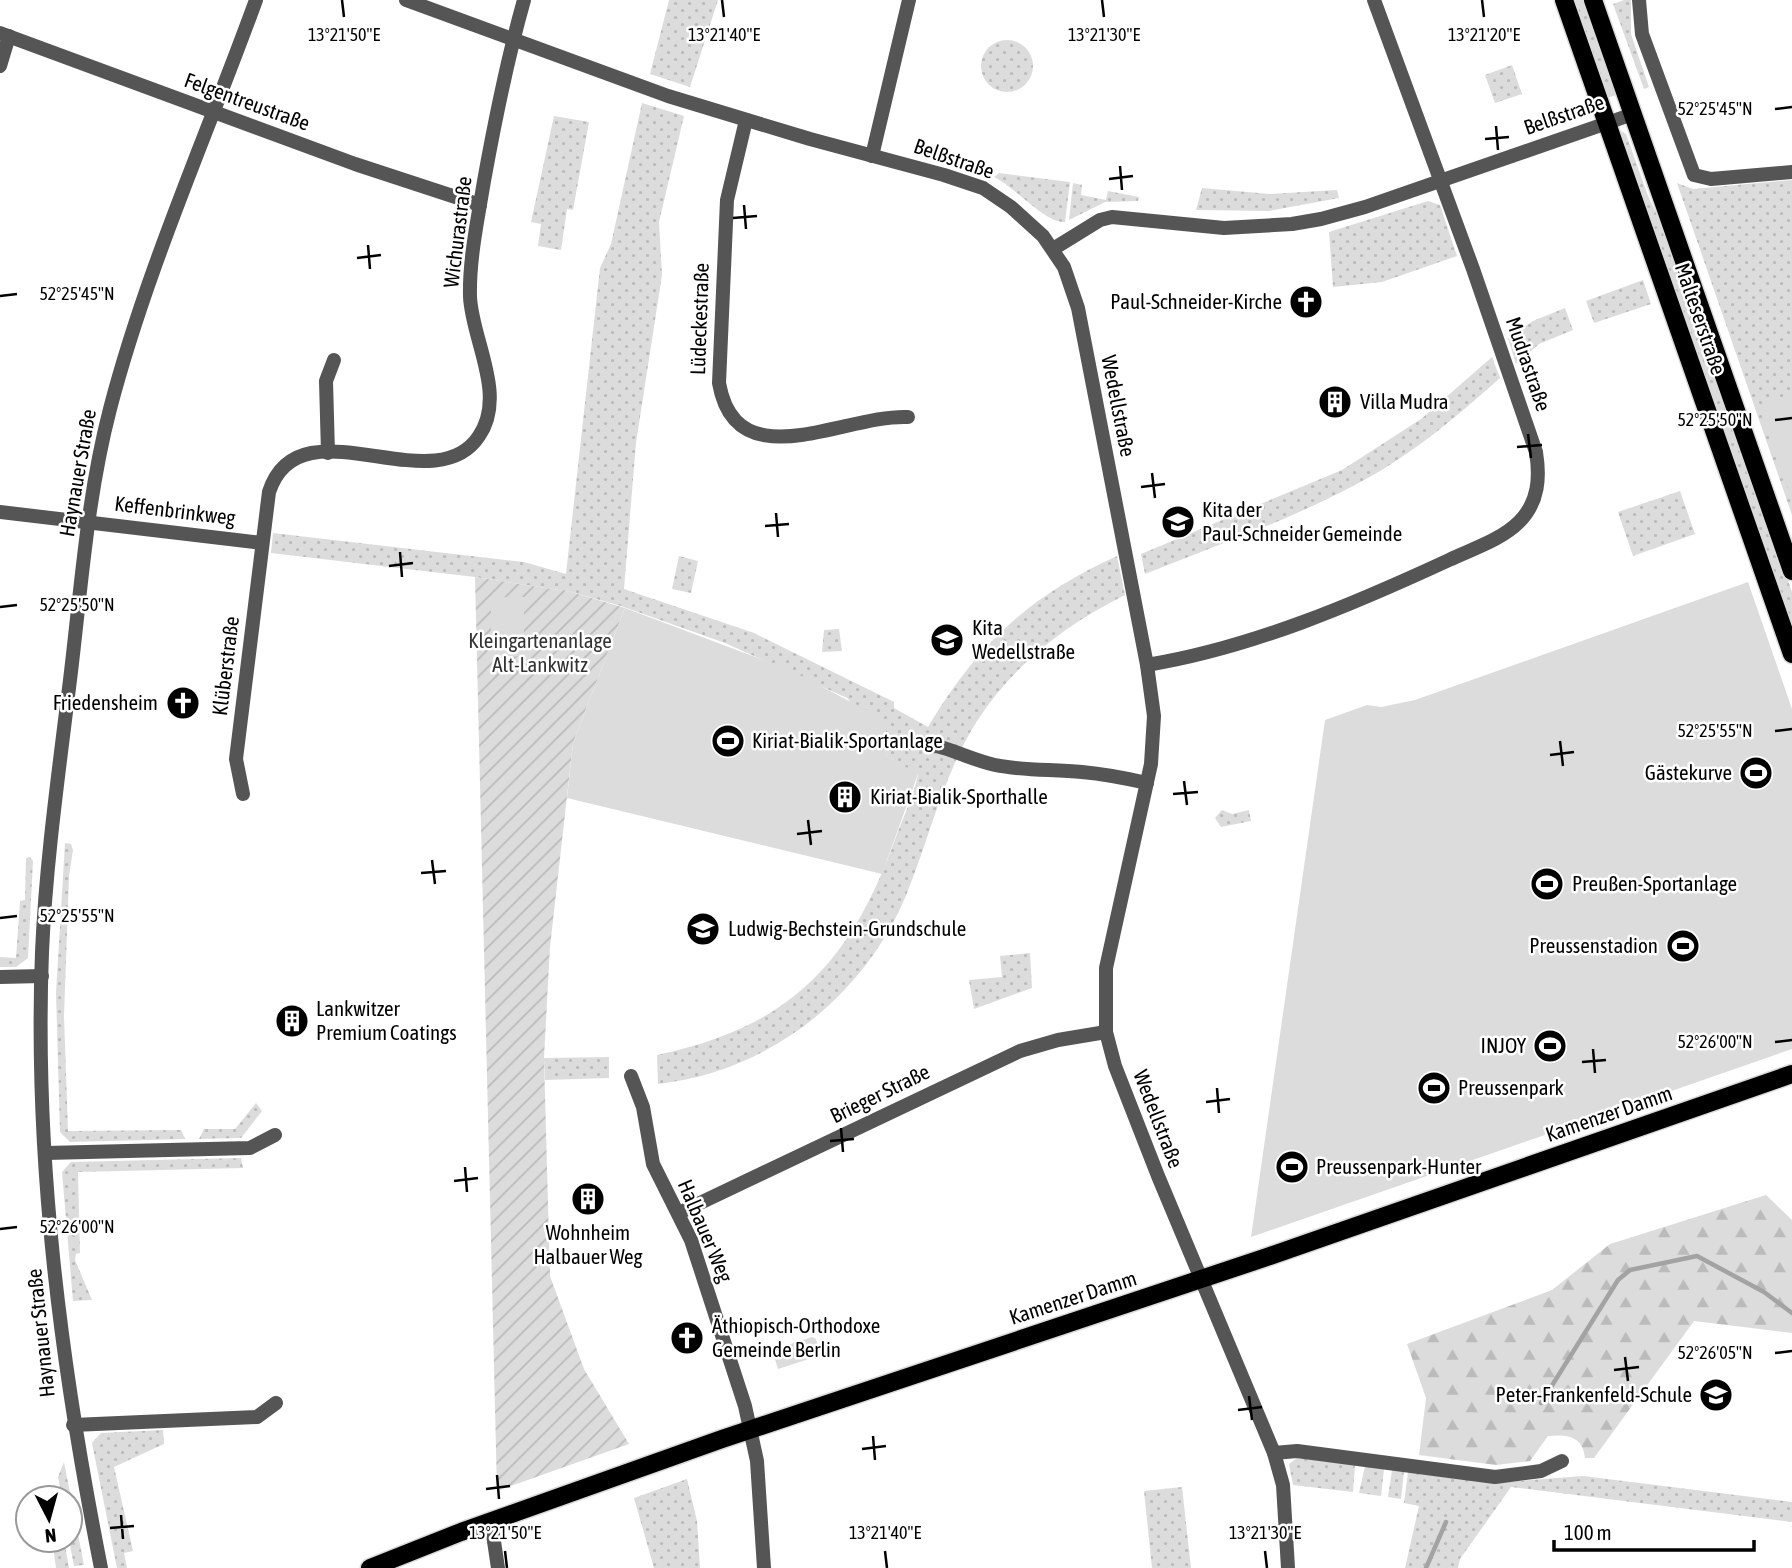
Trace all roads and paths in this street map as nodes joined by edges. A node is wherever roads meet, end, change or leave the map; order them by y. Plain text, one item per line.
1 (256, 0) edge
2 (406, 0) edge
3 (524, 0) edge
4 (909, 0) edge
5 (1374, 0) edge
6 (1564, 0) edge
7 (1593, 0) edge
8 (1639, 0) edge
9 (5, 34) edge
10 (512, 40) junction
11 (0, 66) edge
12 (215, 112) junction
13 (1633, 114) junction
14 (746, 120) junction
15 (1607, 122) junction
16 (872, 156) junction
17 (1792, 172) edge
18 (1441, 180) junction
19 (480, 205) junction
20 (1053, 249) junction
21 (334, 360) dead end
22 (908, 416) dead end
23 (328, 453) junction
24 (0, 512) edge
25 (89, 523) junction
26 (262, 543) junction
27 (1792, 571) edge
28 (1792, 654) edge
29 (1147, 665) junction
30 (906, 743) dead end
31 (1147, 783) junction
32 (243, 794) dead end
33 (42, 976) junction
34 (0, 977) edge
35 (1106, 1032) junction
36 (1792, 1074) edge
37 (631, 1076) dead end
38 (275, 1135) dead end
39 (46, 1153) junction
40 (678, 1213) junction
41 (1200, 1280) junction
42 (276, 1403) dead end
43 (73, 1425) junction
44 (751, 1429) junction
45 (1274, 1453) junction
46 (1562, 1461) dead end
47 (491, 1521) junction
48 (101, 1568) edge
49 (370, 1568) edge
50 (498, 1568) edge
51 (764, 1568) edge
52 (1288, 1568) edge

1 - 12 street, Haynauer Straße
2 - 10 street, Belßstraße
3 - 10 street, Wichurastraße
4 - 16 street
5 - 18 street, Mudrastraße
6 - 15 main road, Malteserstraße
7 - 13 main road, Malteserstraße
8 - 17 street
9 - 11 street
9 - 12 street, Felgentreustraße
10 - 14 street, Belßstraße
10 - 19 street, Wichurastraße
12 - 19 street, Felgentreustraße
12 - 25 street, Haynauer Straße
13 - 15 street, Belßstraße
13 - 27 main road, Malteserstraße
14 - 16 street, Belßstraße
14 - 22 street, Lüdeckestraße
15 - 18 street, Belßstraße
15 - 28 main road, Malteserstraße
16 - 20 street, Belßstraße
18 - 20 street, Belßstraße
18 - 29 street, Mudrastraße
19 - 23 street, Wichurastraße
20 - 29 street, Wedellstraße
21 - 23 street
23 - 26 street, Wichurastraße
24 - 25 street, Keffenbrinkweg
25 - 26 street, Keffenbrinkweg
25 - 33 street, Haynauer Straße
26 - 32 street, Klüberstraße
29 - 31 street, Wedellstraße
30 - 31 street
31 - 35 street, Wedellstraße
33 - 34 street
33 - 39 street, Haynauer Straße
35 - 40 street, Brieger Straße
35 - 41 street, Wedellstraße
36 - 41 main road, Kamenzer Damm
37 - 40 street, Halbauer Weg
38 - 39 street
39 - 43 street, Haynauer Straße
40 - 44 street, Halbauer Weg
41 - 44 main road, Kamenzer Damm
41 - 45 street, Wedellstraße
42 - 43 street
43 - 48 street, Haynauer Straße
44 - 47 main road, Kamenzer Damm
44 - 51 street, Halbauer Weg
45 - 46 street
45 - 52 street, Wedellstraße
47 - 49 main road, Kamenzer Damm
47 - 50 street

